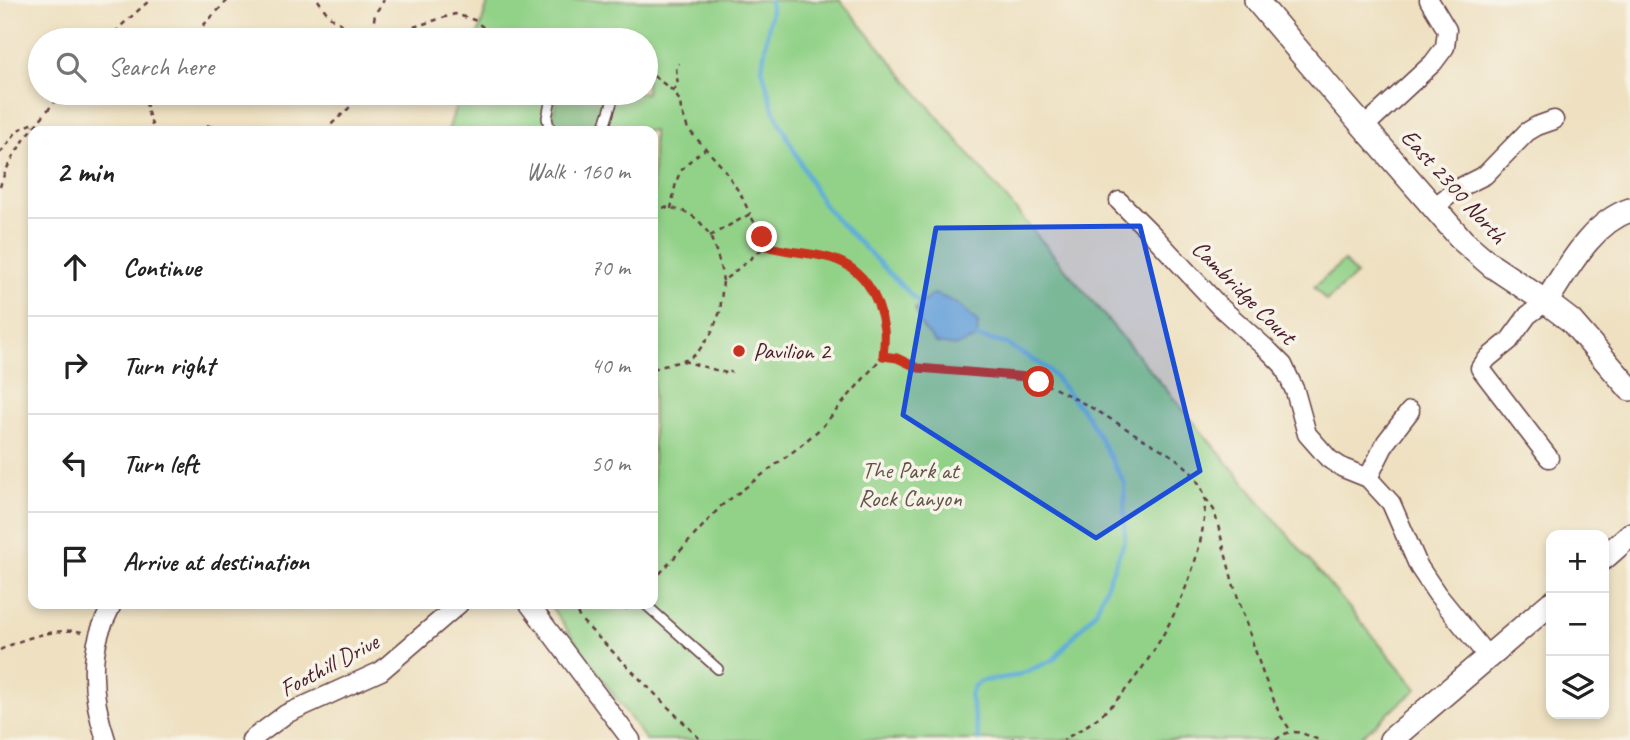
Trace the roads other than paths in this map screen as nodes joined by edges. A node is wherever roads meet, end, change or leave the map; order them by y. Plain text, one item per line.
1 (1256, 0) edge
2 (1429, 0) edge
3 (550, 105) edge
4 (611, 105) edge
5 (1554, 120) dead end
6 (549, 126) edge
7 (605, 126) edge
8 (1364, 126) junction
9 (1119, 201) dead end
10 (1433, 208) junction
11 (1630, 211) edge
12 (1546, 302) junction
13 (1630, 389) edge
14 (1409, 411) dead end
15 (1549, 458) dead end
16 (1367, 478) junction
17 (1630, 535) edge
18 (1609, 554) edge
19 (1546, 607) edge
20 (110, 609) edge
21 (453, 609) edge
22 (533, 609) edge
23 (652, 609) edge
24 (1488, 657) junction
25 (718, 669) dead end
26 (106, 740) edge
27 (251, 740) edge
28 (631, 740) edge
29 (1391, 740) edge

1 - 8 street, East 2300 North
2 - 8 street
3 - 6 lane
4 - 7 lane
5 - 10 street
8 - 10 street, East 2300 North
9 - 16 street, Cambridge Court
10 - 12 street, East 2300 North
11 - 12 street
12 - 13 street, East 2300 North
12 - 15 street
14 - 16 street
16 - 24 street, Cambridge Court
17 - 18 street
19 - 24 street
20 - 26 street
21 - 27 street, Foothill Drive
22 - 28 street
23 - 25 lane
24 - 29 street

